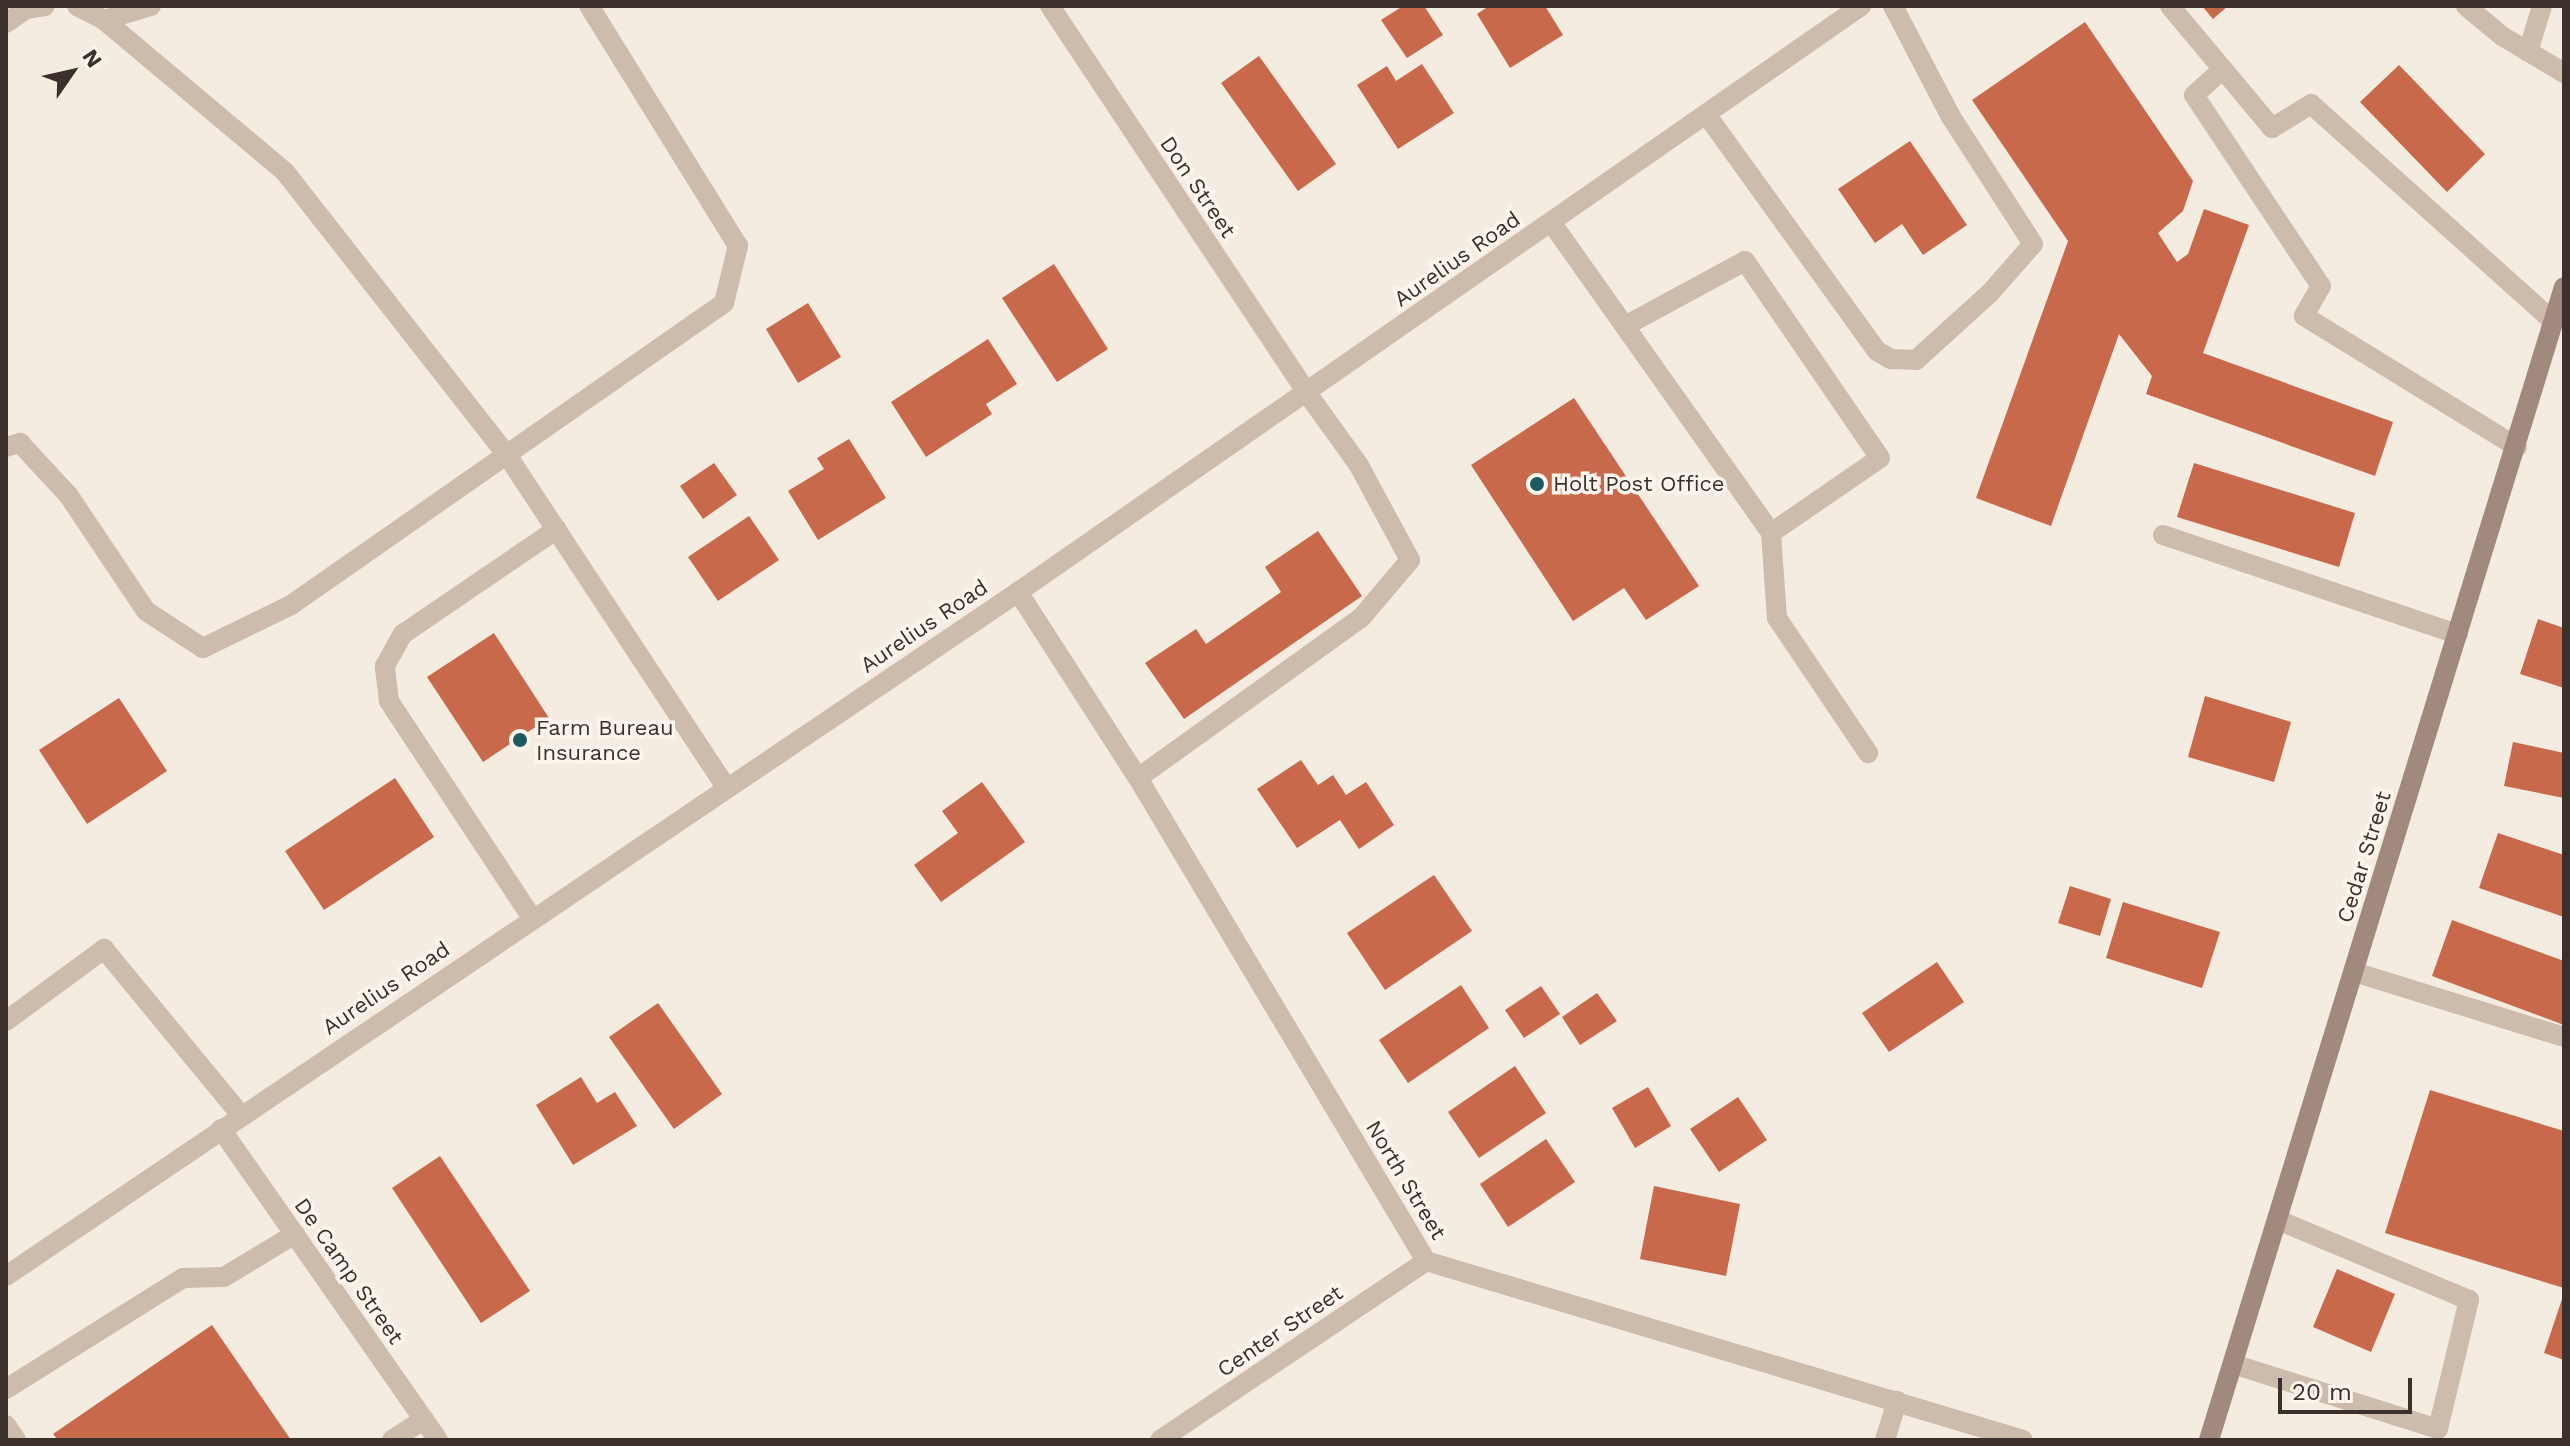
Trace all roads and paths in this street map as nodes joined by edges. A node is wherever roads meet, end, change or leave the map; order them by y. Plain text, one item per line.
1 (45, 6) edge
2 (77, 6) edge
3 (151, 6) edge
4 (589, 6) edge
5 (1050, 6) edge
6 (1893, 6) edge
7 (2170, 6) edge
8 (2466, 6) edge
9 (2542, 6) edge
10 (1847, 10) edge
11 (104, 20) junction
12 (6, 23) edge
13 (2528, 52) junction
14 (2223, 69) junction
15 (2564, 73) edge
16 (1706, 114) junction
17 (1551, 222) junction
18 (2564, 287) edge
19 (2554, 322) junction
20 (1625, 326) junction
21 (1307, 393) junction
22 (6, 447) edge
23 (2517, 447) junction
24 (507, 455) junction
25 (557, 529) junction
26 (1771, 533) junction
27 (2163, 535) dead end
28 (1018, 592) junction
29 (2458, 634) junction
30 (1868, 753) dead end
31 (1138, 778) junction
32 (725, 786) junction
33 (532, 918) junction
34 (2354, 972) junction
35 (6, 1021) edge
36 (2564, 1037) edge
37 (241, 1115) junction
38 (221, 1129) junction
39 (2278, 1220) junction
40 (295, 1234) junction
41 (1426, 1261) junction
42 (6, 1276) edge
43 (2233, 1364) junction
44 (6, 1389) edge
45 (1897, 1401) junction
46 (424, 1419) junction
47 (6, 1425) edge
48 (16, 1440) edge
49 (392, 1440) edge
50 (438, 1440) edge
51 (1160, 1440) edge
52 (1885, 1440) edge
53 (2023, 1440) edge
54 (2209, 1440) edge

1 - 12 street
2 - 11 street
3 - 11 street
4 - 24 street
5 - 21 street, Don Street
6 - 16 street
7 - 14 street
8 - 13 street
9 - 13 street
10 - 16 street, Aurelius Road
11 - 24 street
13 - 15 street
14 - 19 street
14 - 23 street
16 - 17 street, Aurelius Road
17 - 20 street
17 - 21 street, Aurelius Road
18 - 19 main road, Cedar Street
19 - 23 main road, Cedar Street
20 - 26 street
20 - 26 street
21 - 28 street, Aurelius Road
21 - 31 street, Don Street
22 - 24 street
23 - 29 main road, Cedar Street
24 - 25 street
25 - 32 street
25 - 33 street
26 - 30 street
27 - 29 street
28 - 31 street, North Street
28 - 32 street, Aurelius Road
29 - 34 main road, Cedar Street
31 - 41 street, North Street
32 - 33 street, Aurelius Road
33 - 37 street, Aurelius Road
34 - 36 street
34 - 39 main road, Cedar Street
35 - 37 street
37 - 38 street, Aurelius Road
38 - 40 street, De Camp Street
38 - 42 street, Aurelius Road
39 - 43 main road, Cedar Street
39 - 43 street
40 - 44 street
40 - 46 street, De Camp Street
41 - 45 street, North Street
41 - 51 street, Center Street
43 - 54 main road, Cedar Street
45 - 52 street
45 - 53 street, North Street
46 - 49 street
46 - 50 street, De Camp Street
47 - 48 street

